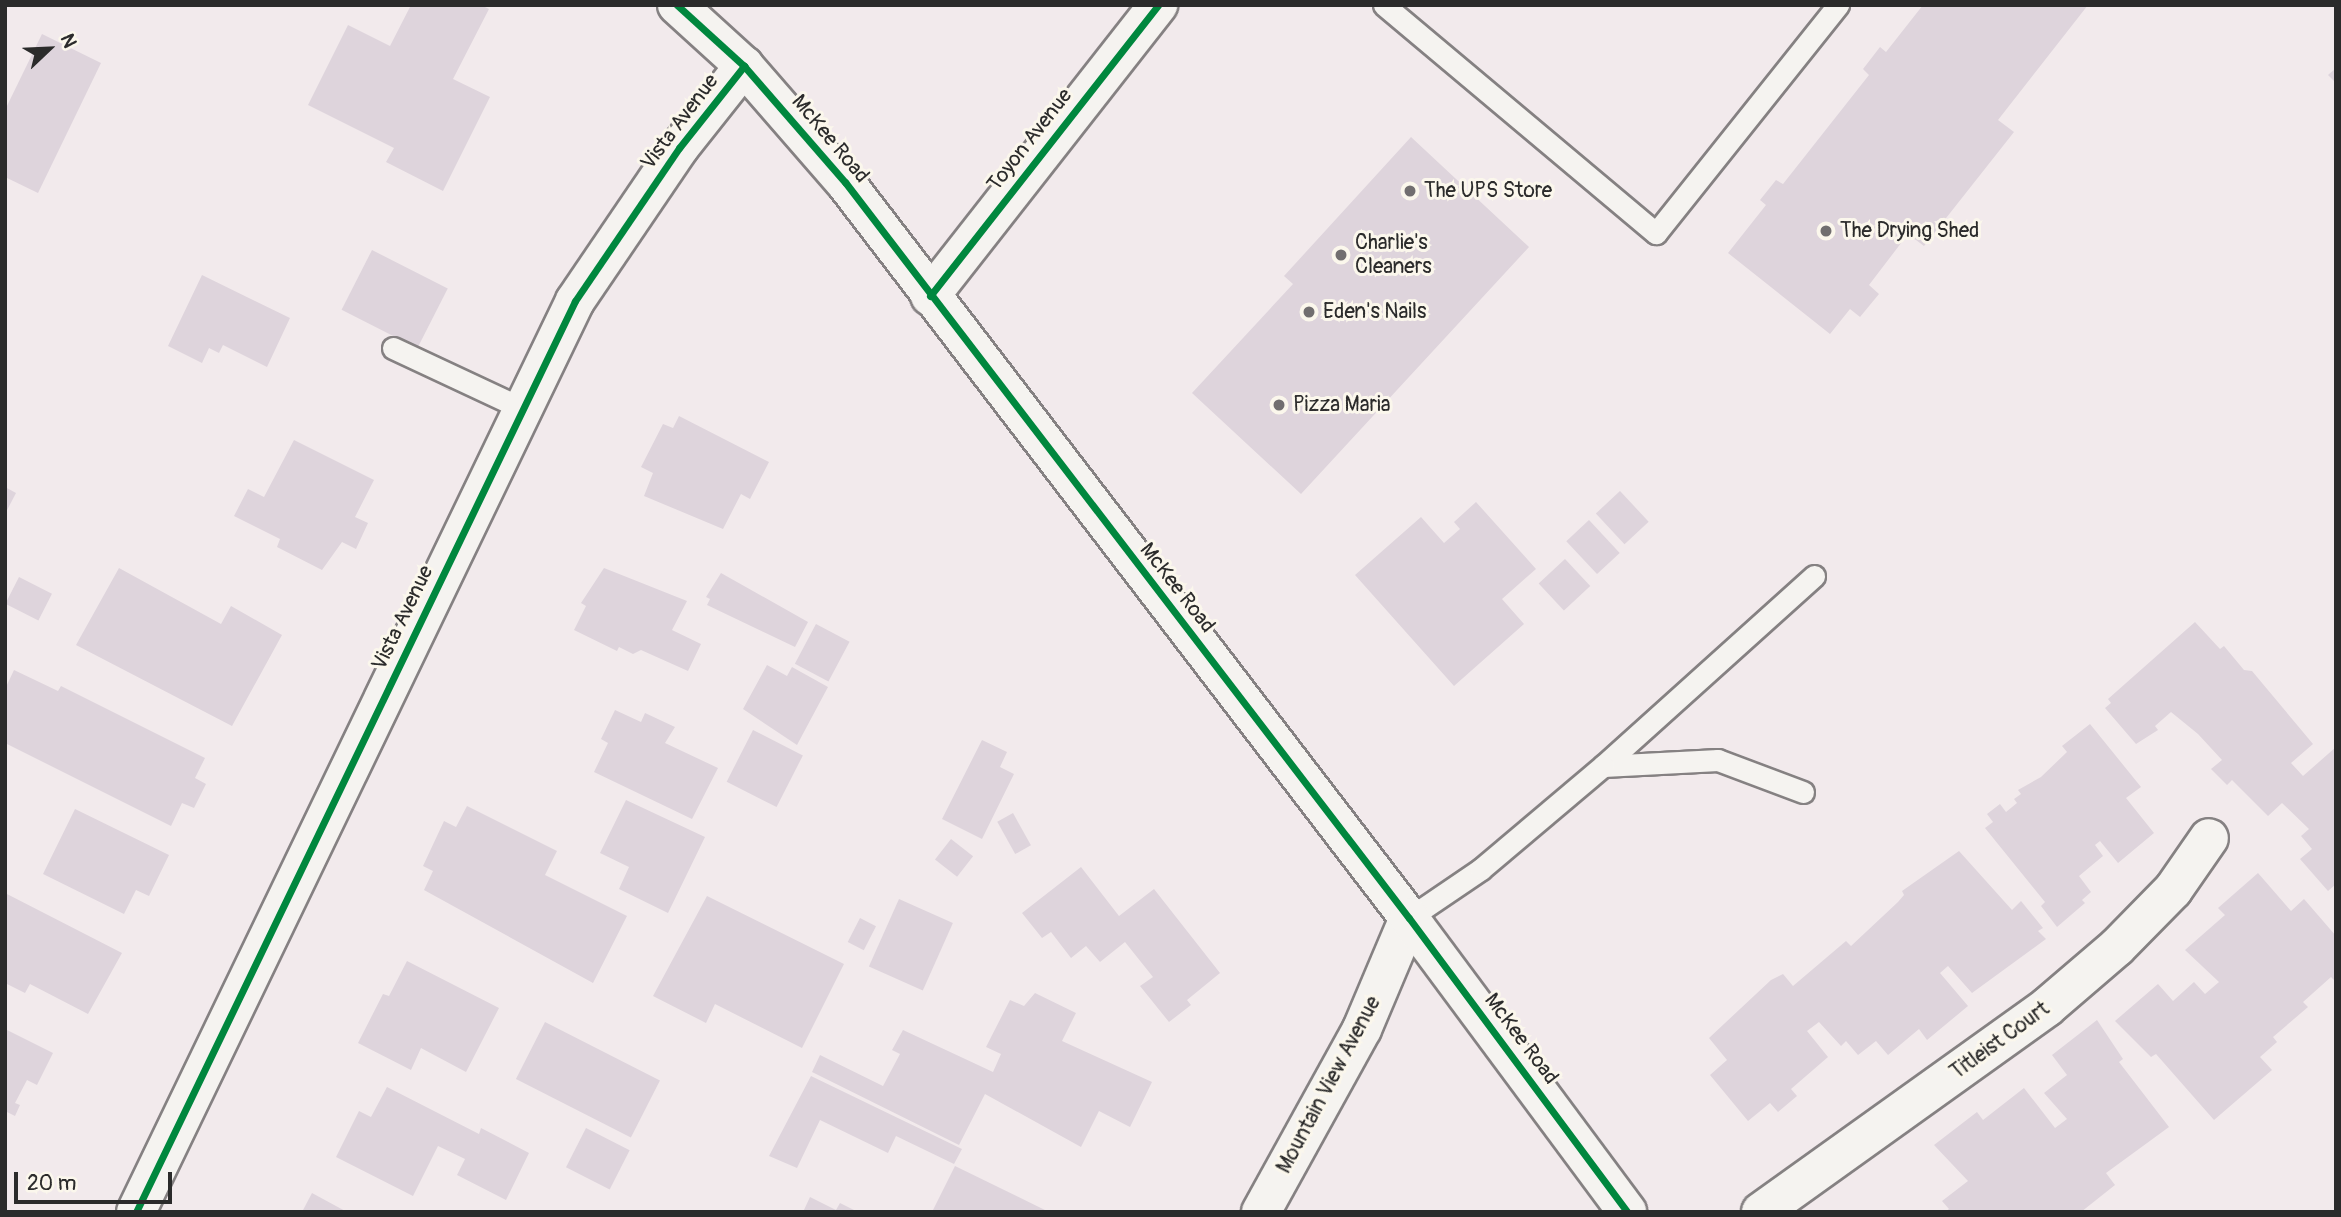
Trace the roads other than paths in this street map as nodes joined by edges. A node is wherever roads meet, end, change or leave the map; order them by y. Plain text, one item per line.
1 (677, 5) edge
2 (1158, 5) edge
3 (1384, 5) edge
4 (1838, 5) edge
5 (744, 66) junction
6 (930, 296) junction
7 (393, 348) dead end
8 (523, 409) junction
9 (1814, 576) dead end
10 (1603, 766) junction
11 (1803, 792) dead end
12 (2209, 838) dead end
13 (1409, 918) junction
14 (136, 1212) edge
15 (1261, 1212) edge
16 (1627, 1212) edge
17 (1762, 1212) edge

1 - 5 street, McKee Road
2 - 6 street, Toyon Avenue
3 - 4 lane
5 - 6 street, McKee Road
5 - 8 street, Vista Avenue
6 - 13 street, McKee Road
7 - 8 lane
8 - 14 street, Vista Avenue
9 - 10 lane
10 - 11 lane
10 - 13 lane
12 - 17 street, Titleist Court
13 - 15 street, Mountain View Avenue
13 - 16 street, McKee Road

